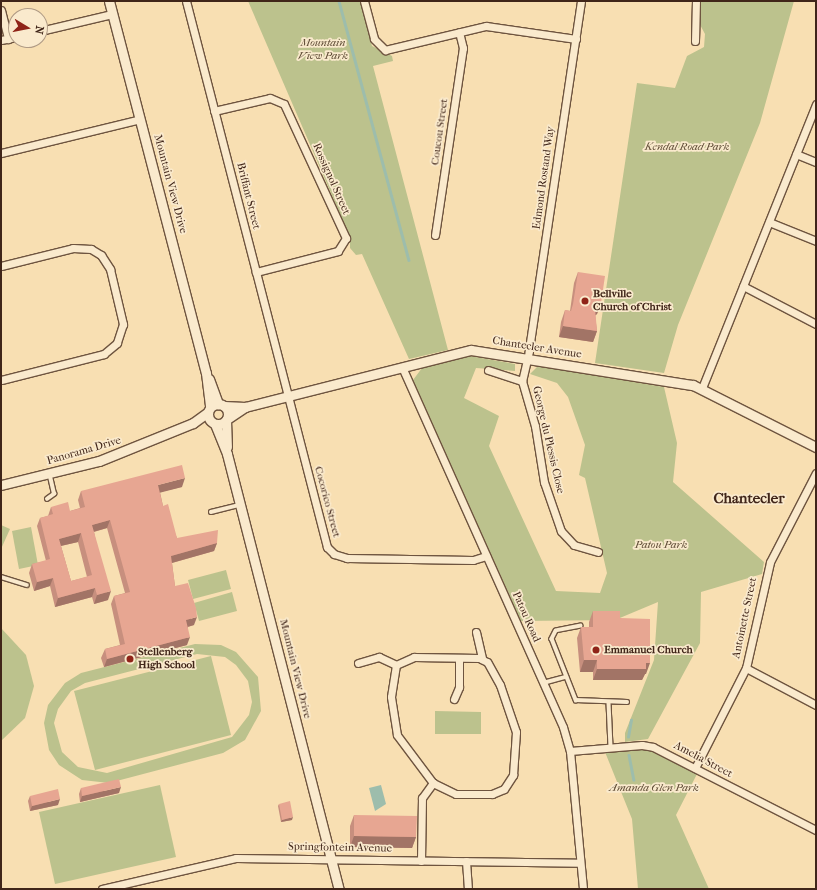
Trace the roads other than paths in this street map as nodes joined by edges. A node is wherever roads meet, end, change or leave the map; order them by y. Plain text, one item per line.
1 (109, 1) edge
2 (186, 1) edge
3 (364, 1) edge
4 (581, 1) edge
5 (696, 1) edge
6 (1, 10) edge
7 (112, 14) junction
8 (48, 29) edge
9 (459, 32) junction
10 (4, 39) edge
11 (576, 39) junction
12 (695, 41) dead end
13 (816, 104) edge
14 (214, 110) junction
15 (140, 119) junction
16 (1, 153) edge
17 (796, 154) junction
18 (816, 162) edge
19 (769, 222) junction
20 (435, 235) dead end
21 (816, 241) edge
22 (1, 266) edge
23 (256, 272) junction
24 (743, 286) junction
25 (816, 324) edge
26 (527, 358) junction
27 (402, 367) junction
28 (488, 370) dead end
29 (1, 380) edge
30 (522, 381) junction
31 (702, 388) junction
32 (288, 396) junction
33 (215, 407) junction
34 (245, 407) junction
35 (226, 419) junction
36 (193, 423) junction
37 (214, 423) junction
38 (816, 446) edge
39 (227, 454) junction
40 (49, 473) junction
41 (816, 473) edge
42 (1, 485) edge
43 (47, 499) dead end
44 (240, 504) junction
45 (211, 512) dead end
46 (598, 552) dead end
47 (486, 556) junction
48 (1, 577) edge
49 (27, 585) dead end
50 (582, 626) edge
51 (476, 632) dead end
52 (459, 658) junction
53 (482, 659) junction
54 (358, 663) dead end
55 (396, 666) junction
56 (746, 668) junction
57 (566, 677) junction
58 (543, 683) junction
59 (454, 699) dead end
60 (627, 702) dead end
61 (609, 703) junction
62 (816, 705) edge
63 (611, 747) junction
64 (570, 751) junction
65 (695, 768) junction
66 (433, 783) junction
67 (816, 830) edge
68 (331, 859) junction
69 (421, 861) junction
70 (466, 861) junction
71 (580, 863) junction
72 (102, 889) edge
73 (339, 889) edge
74 (468, 889) edge
75 (583, 889) edge

1 - 7 street, Mountain View Drive
2 - 14 street, Briffant Street
3 - 9 street
4 - 11 street, Edmond Rostand Way
5 - 12 street
6 - 10 street
7 - 8 street
7 - 15 street, Mountain View Drive
9 - 11 street
9 - 20 street, Coucou Street
11 - 26 street, Edmond Rostand Way
13 - 17 street
14 - 23 street, Briffant Street
14 - 23 street, Rossignol Street
15 - 16 street
15 - 33 street, Mountain View Drive
17 - 18 street
17 - 19 street
19 - 21 street
19 - 24 street
22 - 29 street
23 - 32 street, Briffant Street
24 - 25 street
24 - 31 street
26 - 27 street, Chantecler Avenue
26 - 30 street, George du Plessis Close
26 - 31 street, Chantecler Avenue
27 - 32 street, Chantecler Avenue
27 - 47 street, Patou Road
28 - 30 street, George du Plessis Close
30 - 46 street, George du Plessis Close
31 - 38 street, Chantecler Avenue
32 - 34 street, Chantecler Avenue
32 - 47 street, Cocorico Street
33 - 34 street, Chantecler Avenue
33 - 35 street, Mountain View Drive
33 - 36 street, Panorama Drive
33 - 37 street, Mountain View Drive
34 - 35 street, Chantecler Avenue
35 - 37 street, Chantecler Avenue
35 - 39 street, Mountain View Drive
36 - 37 street, Panorama Drive
36 - 40 street, Panorama Drive
37 - 39 street, Mountain View Drive
39 - 44 street, Mountain View Drive
40 - 42 street, Panorama Drive
40 - 43 lane
41 - 56 street, Antoinette Street
44 - 45 lane
44 - 68 street, Mountain View Drive
47 - 58 street, Patou Road
48 - 49 lane
50 - 57 lane
51 - 53 street
52 - 53 street
52 - 55 street
52 - 59 street
53 - 66 street
54 - 55 street
55 - 66 street
56 - 62 street
56 - 65 street, Antoinette Street
57 - 58 lane
57 - 61 lane
58 - 64 street, Patou Road
60 - 61 lane
61 - 63 lane
63 - 64 street, Amelia Street
63 - 65 street, Amelia Street
64 - 71 street, Patou Road
65 - 67 street, Amelia Street
66 - 69 street
68 - 69 street, Springfontein Avenue
68 - 72 street, Springfontein Avenue
68 - 73 street, Mountain View Drive
69 - 70 street, Springfontein Avenue
70 - 71 street, Springfontein Avenue
70 - 74 street
71 - 75 street, Patou Road

